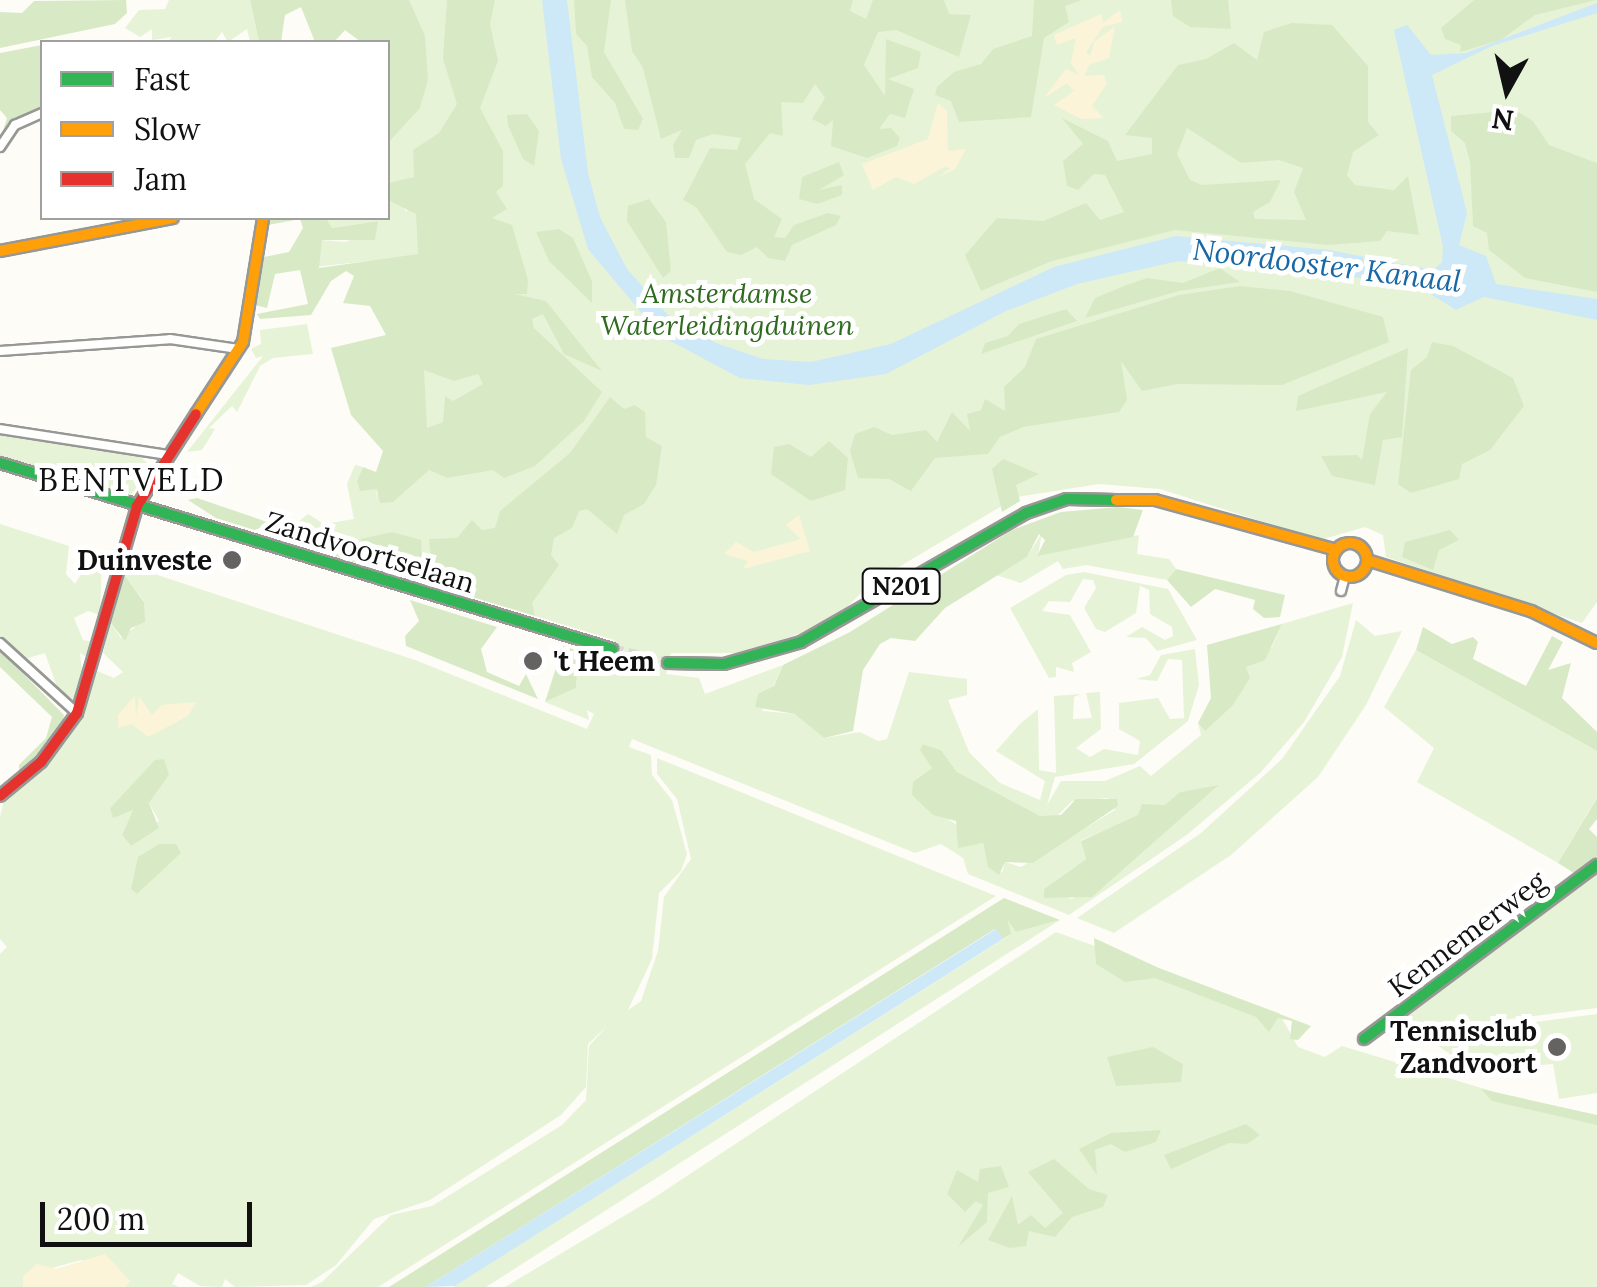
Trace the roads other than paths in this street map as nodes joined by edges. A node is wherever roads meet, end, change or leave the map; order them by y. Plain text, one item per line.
1 (40, 114) edge
2 (0, 147) edge
3 (163, 220) edge
4 (263, 220) edge
5 (0, 251) edge
6 (238, 349) junction
7 (0, 351) edge
8 (0, 429) edge
9 (168, 455) junction
10 (0, 463) edge
11 (137, 506) junction
12 (1334, 555) junction
13 (1366, 564) junction
14 (1345, 576) junction
15 (1340, 591) dead end
16 (0, 643) edge
17 (1597, 643) edge
18 (612, 649) tunnel mouth
19 (668, 663) tunnel mouth
20 (77, 713) junction
21 (0, 796) edge
22 (1597, 865) edge
23 (1364, 1039) dead end

1 - 2 street
3 - 5 main road
4 - 6 main road
6 - 7 street
6 - 9 main road
8 - 9 street
9 - 11 main road
10 - 11 main road, Zandvoortselaan
11 - 18 main road, Zandvoortselaan
11 - 20 main road
12 - 13 main road, N201
12 - 14 main road
12 - 19 main road, N201
13 - 14 main road
13 - 17 main road, N201
14 - 15 street
16 - 20 street
20 - 21 main road
22 - 23 main road, Kennemerweg

